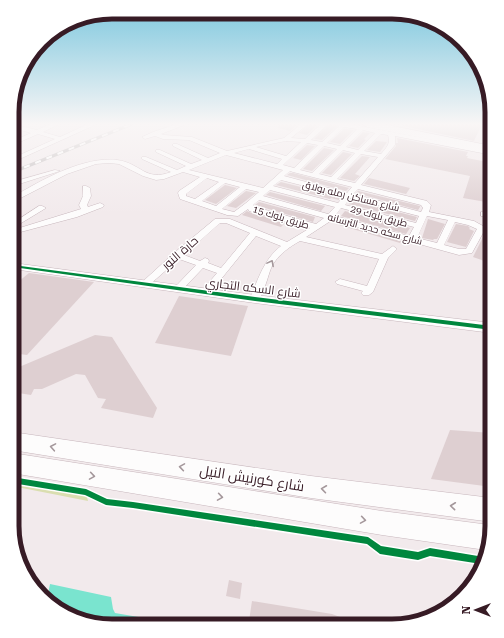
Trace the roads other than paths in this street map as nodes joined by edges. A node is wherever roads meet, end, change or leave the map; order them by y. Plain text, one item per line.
1 (164, 154) edge
2 (194, 154) edge
3 (224, 154) edge
4 (229, 154) edge
5 (273, 154) edge
6 (293, 154) edge
7 (311, 154) edge
8 (335, 154) edge
9 (357, 154) edge
10 (369, 154) edge
11 (383, 154) edge
12 (381, 156) junction
13 (144, 158) dead end
14 (288, 158) junction
15 (207, 160) junction
16 (94, 162) junction
17 (190, 166) junction
18 (278, 166) junction
19 (291, 170) junction
20 (180, 171) junction
21 (314, 175) junction
22 (206, 176) junction
23 (279, 177) junction
24 (332, 180) junction
25 (224, 181) junction
26 (19, 182) edge
27 (245, 186) junction
28 (356, 186) junction
29 (86, 188) dead end
30 (263, 192) junction
31 (347, 196) junction
32 (19, 197) edge
33 (196, 202) junction
34 (100, 205) dead end
35 (249, 205) junction
36 (339, 206) junction
37 (42, 208) dead end
38 (217, 209) junction
39 (86, 211) junction
40 (424, 214) junction
41 (330, 217) junction
42 (452, 219) junction
43 (19, 222) edge
44 (418, 226) junction
45 (316, 227) junction
46 (481, 229) junction
47 (19, 230) edge
48 (485, 231) edge
49 (255, 232) junction
50 (299, 238) junction
51 (412, 239) junction
52 (287, 245) junction
53 (440, 246) junction
54 (394, 249) dead end
55 (178, 255) junction
56 (384, 257) junction
57 (204, 262) junction
58 (19, 267) edge
59 (223, 272) junction
60 (340, 282) dead end
61 (145, 284) junction
62 (179, 288) junction
63 (206, 292) junction
64 (255, 299) junction
65 (485, 327) edge
66 (19, 442) edge
67 (19, 464) edge
68 (485, 509) edge
69 (484, 537) edge

1 - 17 street
2 - 15 street
3 - 15 street
4 - 18 street
5 - 14 street
6 - 14 street
7 - 19 street
8 - 21 street
9 - 24 street
10 - 12 street
11 - 12 street
12 - 28 street
13 - 20 street
14 - 18 street
15 - 17 street
16 - 20 street
16 - 26 street
16 - 32 street
17 - 20 street
18 - 19 street
19 - 21 street
19 - 23 street
20 - 22 street
21 - 24 street
22 - 25 street
22 - 33 street
23 - 30 street
23 - 31 street, شارع مساكن رمله بولاق
24 - 28 street
25 - 27 street
25 - 33 street
27 - 30 street
27 - 38 street
28 - 31 street
28 - 40 street
29 - 39 street
30 - 35 street
30 - 36 street, طريق بلوك 29
30 - 41 street, شارع سكه حديد الترسانه
31 - 36 street
31 - 40 street, شارع مساكن رمله بولاق
33 - 38 street
34 - 39 street
35 - 38 street
35 - 45 street, طريق بلوك 15
36 - 41 street
36 - 44 street, طريق بلوك 29
37 - 43 street
39 - 47 street
40 - 42 street, شارع مساكن رمله بولاق
40 - 44 street
41 - 45 street
41 - 51 street, شارع سكه حديد الترسانه
42 - 46 street, شارع مساكن رمله بولاق
42 - 53 street
44 - 51 street
45 - 50 street
46 - 48 street, شارع مساكن رمله بولاق
46 - 53 street, شارع سكه حديد الترسانه
49 - 52 street
49 - 55 street, حارة النور
49 - 59 street
50 - 52 street
50 - 56 street
51 - 53 street, شارع سكه حديد الترسانه
64 -> 52 street
54 - 56 street
55 - 57 street
55 - 61 street, حارة النور
56 - 60 street
57 - 59 street
57 - 62 street
58 - 61 street, شارع السكه التجاري
59 - 63 street
61 - 62 street, شارع السكه التجاري
62 - 63 street, شارع السكه التجاري
63 - 64 street, شارع السكه التجاري
64 - 65 street, شارع السكه التجاري
68 -> 66 highway, شارع كورنيش النيل
67 -> 69 highway, شارع كورنيش النيل

